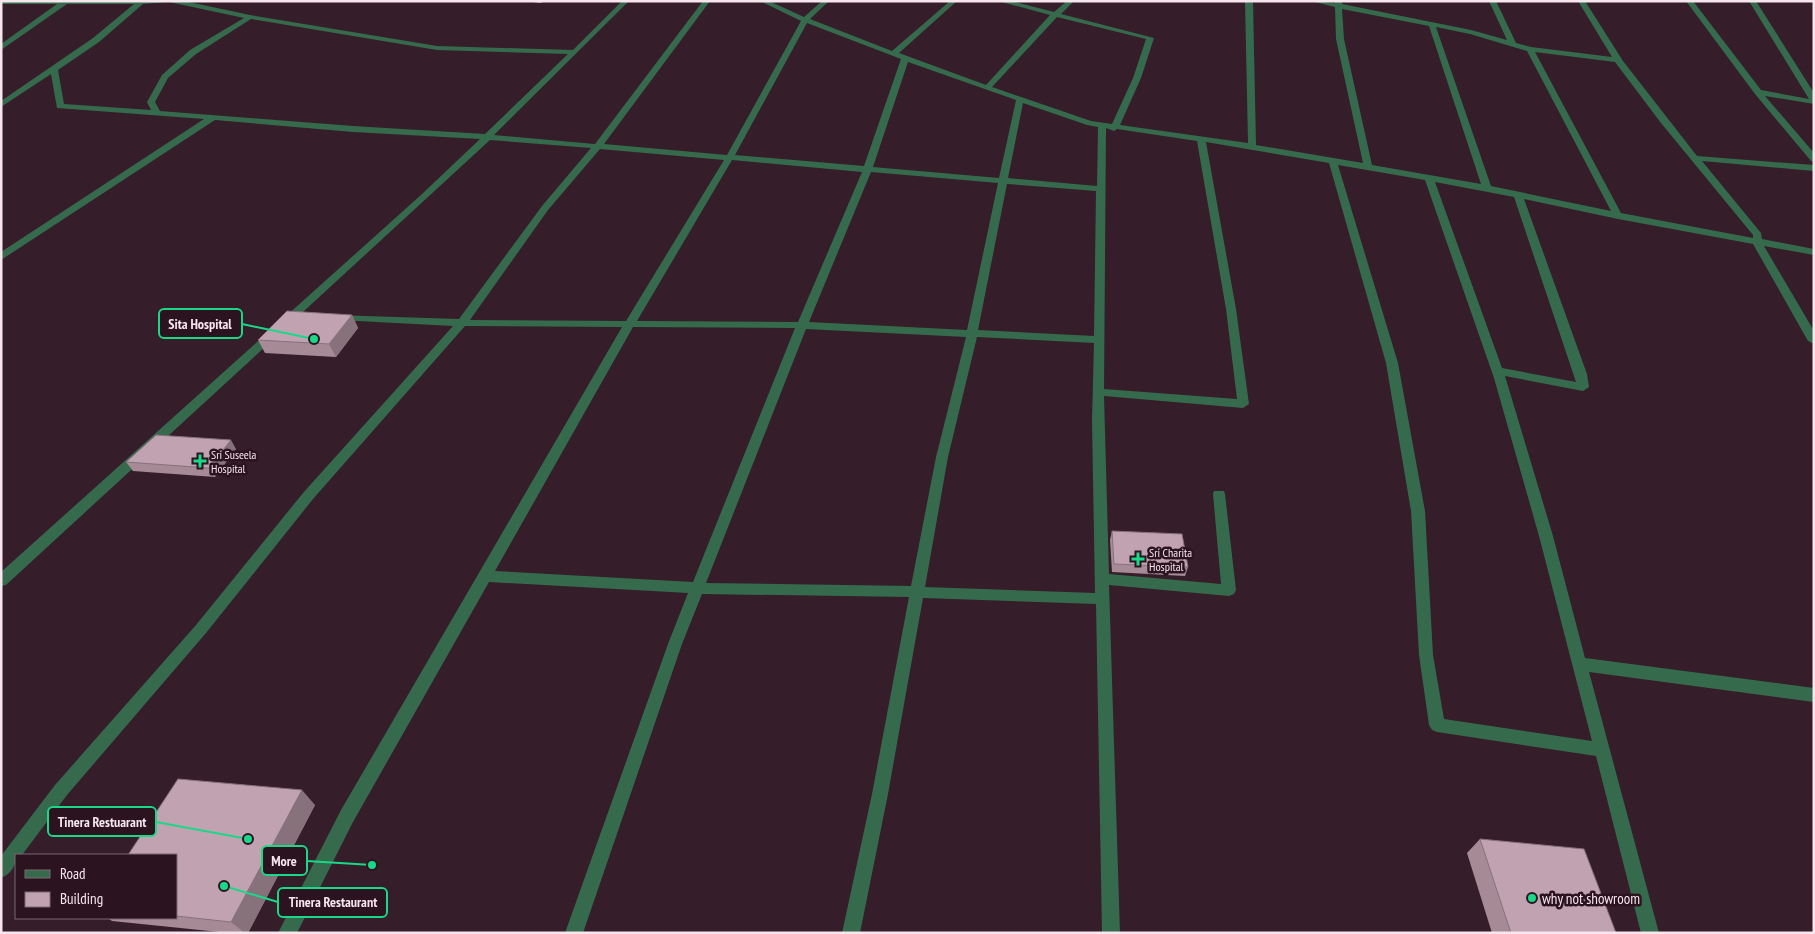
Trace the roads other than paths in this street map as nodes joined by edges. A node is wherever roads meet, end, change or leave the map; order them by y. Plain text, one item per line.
1 (166, 1) edge
2 (172, 1) edge
3 (626, 1) edge
4 (708, 1) edge
5 (763, 1) edge
6 (826, 1) edge
7 (954, 1) edge
8 (1001, 1) edge
9 (1071, 1) edge
10 (1249, 1) edge
11 (1314, 1) edge
12 (1492, 1) edge
13 (1581, 1) edge
14 (1689, 1) edge
15 (1752, 1) edge
16 (1, 2) edge
17 (65, 2) edge
18 (141, 2) edge
19 (1338, 4) edge
20 (1056, 15) junction
21 (250, 17) junction
22 (805, 20) junction
23 (1432, 25) junction
24 (1514, 44) junction
25 (1, 48) edge
26 (1530, 49) junction
27 (574, 52) junction
28 (899, 56) junction
29 (1619, 60) junction
30 (54, 69) junction
31 (987, 88) junction
32 (1758, 92) junction
33 (1020, 99) junction
34 (1814, 101) edge
35 (1, 105) edge
36 (157, 113) junction
37 (213, 117) junction
38 (1108, 126) junction
39 (488, 136) junction
40 (1202, 139) junction
41 (598, 146) junction
42 (1252, 147) junction
43 (730, 157) junction
44 (1695, 158) junction
45 (1814, 159) edge
46 (1333, 162) junction
47 (1368, 168) junction
48 (1814, 168) edge
49 (868, 169) junction
50 (1429, 178) junction
51 (1004, 180) junction
52 (1487, 188) junction
53 (1100, 189) junction
54 (1518, 195) junction
55 (1618, 216) junction
56 (1757, 242) junction
57 (1814, 252) edge
58 (1, 257) edge
59 (295, 315) junction
60 (462, 324) junction
61 (629, 325) junction
62 (802, 326) junction
63 (972, 334) junction
64 (1099, 340) junction
65 (1814, 341) edge
66 (1498, 372) junction
67 (1098, 392) junction
68 (1219, 494) dead end
69 (486, 576) junction
70 (1102, 580) junction
71 (1, 581) edge
72 (697, 588) junction
73 (917, 592) junction
74 (1103, 599) junction
75 (1580, 664) junction
76 (1814, 695) edge
77 (1602, 750) junction
78 (1, 870) edge
79 (287, 933) edge
80 (574, 933) edge
81 (851, 933) edge
82 (1110, 933) edge
83 (1650, 933) edge

1 - 18 street
2 - 21 street
3 - 27 street
4 - 41 street
5 - 22 street
6 - 22 street
7 - 28 street
8 - 20 street
9 - 20 street
10 - 42 street
11 - 19 street
12 - 24 street
13 - 29 street
14 - 32 street
15 - 34 street
16 - 17 street
17 - 18 street
17 - 25 street
18 - 30 street
19 - 23 street
19 - 47 street
20 - 31 street
20 - 38 street
21 - 27 street
21 - 36 street
22 - 28 street
22 - 43 street
23 - 24 street
23 - 52 street
24 - 26 street
26 - 29 street
26 - 55 street
27 - 39 street
28 - 31 street
28 - 49 street
29 - 44 street
30 - 35 street
30 - 36 street
31 - 33 street
32 - 34 street
32 - 45 street
33 - 38 street
33 - 51 street
36 - 37 street
37 - 39 street
37 - 58 street
38 - 40 street
38 - 53 street
39 - 41 street
39 - 59 street
40 - 42 street
40 - 67 street
41 - 43 street
41 - 60 street
42 - 46 street
43 - 49 street
43 - 61 street
44 - 48 street
44 - 56 street
46 - 47 street
46 - 77 street
47 - 50 street
49 - 51 street
49 - 62 street
50 - 52 street
50 - 66 street
51 - 53 street
51 - 63 street
52 - 54 street
53 - 64 street
54 - 55 street
54 - 66 street
55 - 56 street
56 - 57 street
56 - 65 street
59 - 60 street
59 - 71 street
60 - 61 street
60 - 78 street
61 - 62 street
61 - 69 street
62 - 63 street
62 - 72 street
63 - 64 street
63 - 73 street
64 - 67 street
66 - 75 street
67 - 70 street
68 - 70 street
69 - 72 street
69 - 79 street
70 - 74 street
72 - 73 street
72 - 80 street
73 - 74 street
73 - 81 street
74 - 82 street
75 - 76 street
75 - 77 street
77 - 83 street

